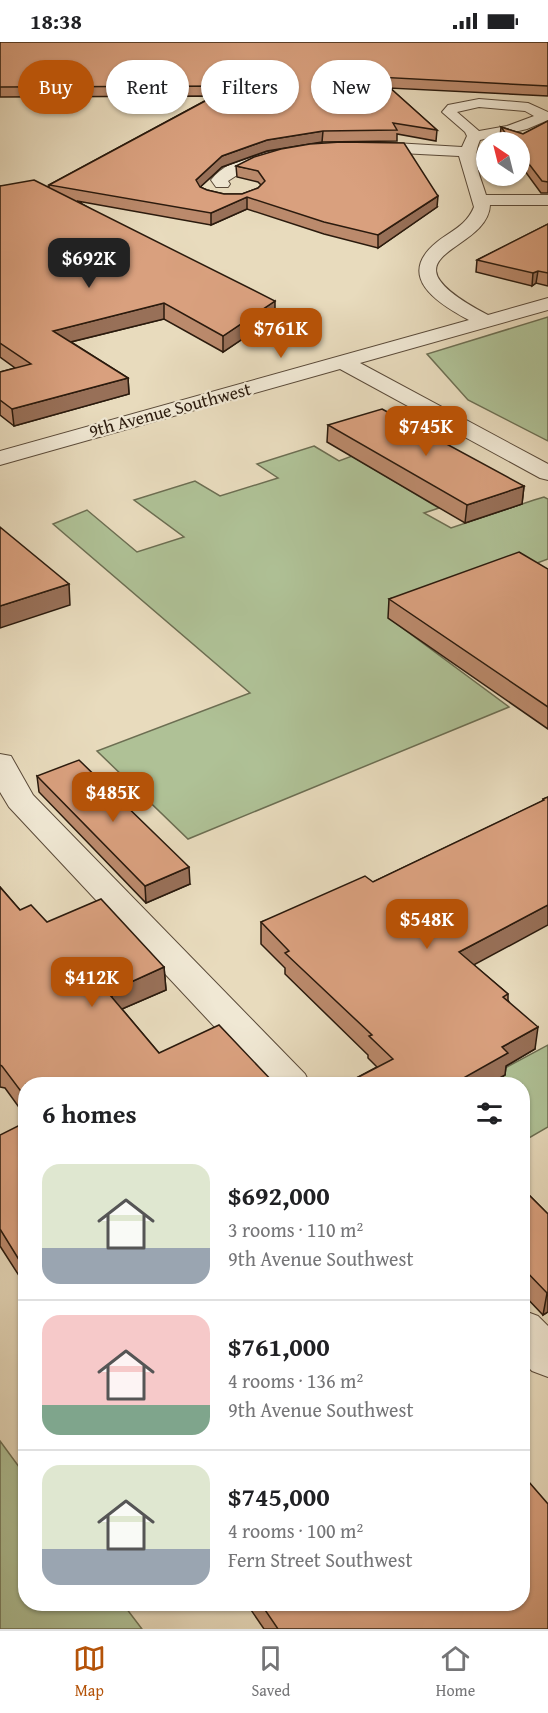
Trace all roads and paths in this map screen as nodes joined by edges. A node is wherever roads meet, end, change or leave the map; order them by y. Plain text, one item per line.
1 (470, 144) junction
2 (345, 146) edge
3 (297, 151) edge
4 (241, 184) edge
5 (213, 190) junction
6 (231, 198) edge
7 (481, 200) junction
8 (548, 200) edge
9 (548, 304) edge
10 (485, 321) junction
11 (344, 363) junction
12 (0, 458) edge
13 (548, 473) edge
14 (0, 763) edge
15 (284, 1077) edge
16 (530, 1339) edge
17 (548, 1358) edge

1 - 1 street
1 - 2 street
1 - 7 street
3 - 5 street
4 - 5 street
5 - 6 street
7 - 8 street
7 - 10 street
9 - 10 street, 9th Avenue Southwest
10 - 11 street, 9th Avenue Southwest
11 - 12 street, 9th Avenue Southwest
11 - 13 street
14 - 15 street
16 - 17 street

